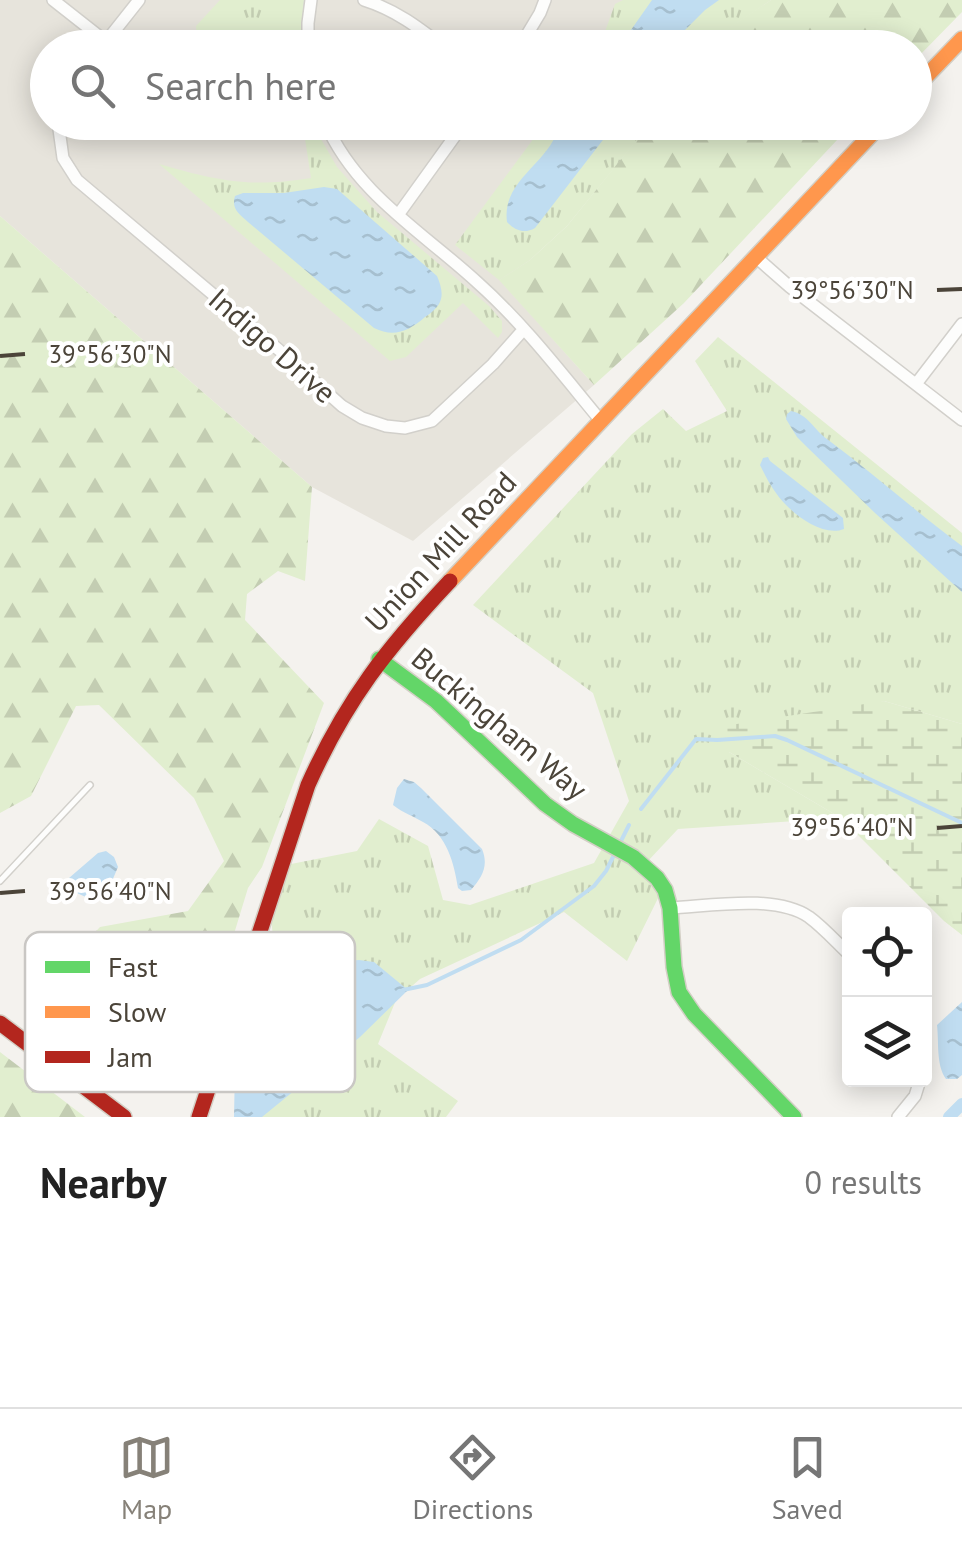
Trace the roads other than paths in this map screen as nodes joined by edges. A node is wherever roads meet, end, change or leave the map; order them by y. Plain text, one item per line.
1 (53, 0) edge
2 (139, 0) edge
3 (311, 0) edge
4 (364, 0) edge
5 (545, 0) edge
6 (89, 30) edge
7 (118, 30) edge
8 (309, 30) edge
9 (422, 30) edge
10 (530, 30) edge
11 (962, 38) edge
12 (932, 70) edge
13 (60, 140) edge
14 (336, 140) edge
15 (452, 140) edge
16 (866, 140) edge
17 (398, 214) junction
18 (756, 258) junction
19 (962, 324) edge
20 (524, 328) junction
21 (916, 384) junction
22 (962, 420) edge
23 (602, 421) junction
24 (379, 659) junction
25 (90, 785) dead end
26 (0, 881) edge
27 (670, 908) junction
28 (260, 932) edge
29 (842, 947) edge
30 (0, 1022) edge
31 (25, 1041) edge
32 (917, 1087) edge
33 (91, 1092) edge
34 (207, 1092) edge
35 (124, 1117) edge
36 (199, 1117) edge
37 (794, 1117) edge
38 (898, 1117) edge

1 - 6 street
2 - 7 street
3 - 8 street
4 - 9 street
5 - 10 street
11 - 12 street
13 - 20 street, Indigo Drive
14 - 17 street
15 - 17 street
16 - 18 street, Union Mill Road
17 - 20 street
18 - 21 street
18 - 23 street, Union Mill Road
19 - 21 street
20 - 23 street
21 - 22 street
23 - 24 street, Union Mill Road
24 - 27 street, Buckingham Way
24 - 28 street, Union Mill Road
25 - 26 lane
27 - 29 street
27 - 37 street, Buckingham Way
30 - 31 street
32 - 38 street
33 - 35 street
34 - 36 street, Union Mill Road

